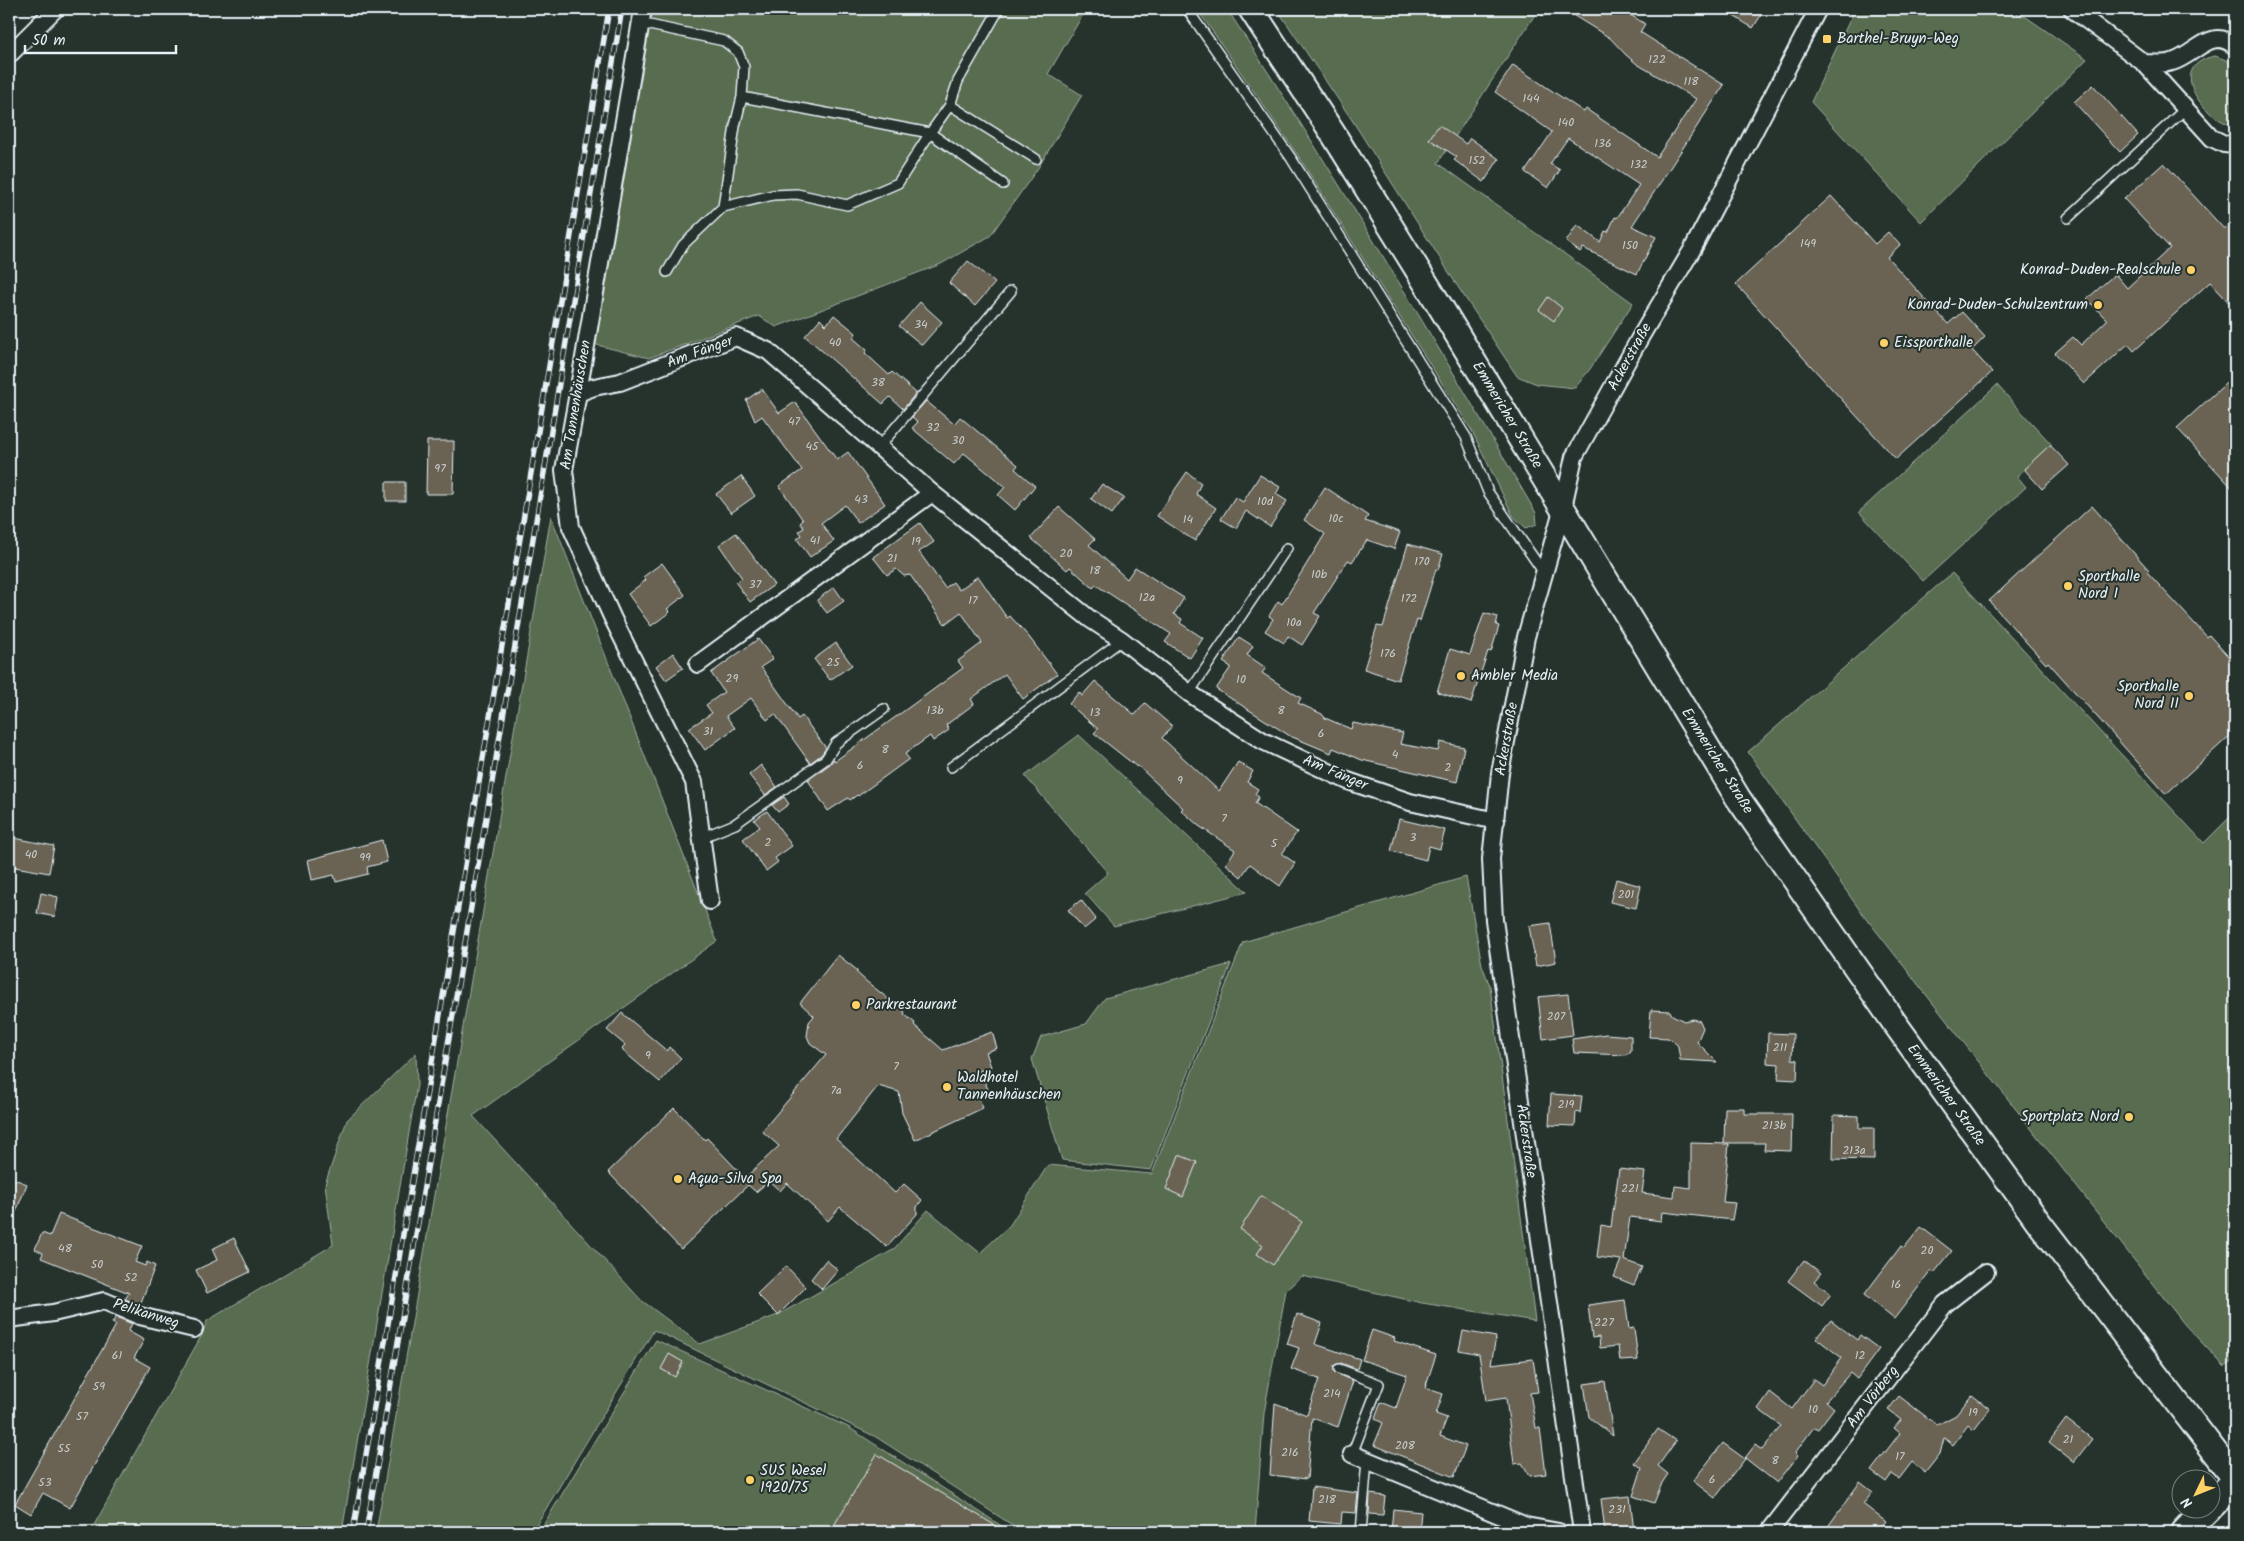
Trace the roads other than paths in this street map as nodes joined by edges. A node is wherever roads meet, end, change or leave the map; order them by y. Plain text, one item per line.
1 (55, 9) edge
2 (999, 9) edge
3 (1187, 9) edge
4 (1251, 9) edge
5 (1818, 9) edge
6 (2072, 9) edge
7 (642, 16) edge
8 (2235, 46) edge
9 (9, 55) edge
10 (2144, 63) junction
11 (742, 97) junction
12 (950, 105) junction
13 (2185, 109) junction
14 (930, 133) junction
15 (2235, 145) edge
16 (1036, 159) dead end
17 (1003, 184) dead end
18 (723, 207) junction
19 (2068, 218) dead end
20 (667, 272) dead end
21 (1011, 291) dead end
22 (578, 393) junction
23 (879, 447) junction
24 (932, 493) junction
25 (1563, 507) junction
26 (1287, 548) dead end
27 (1544, 573) junction
28 (1122, 640) junction
29 (698, 664) dead end
30 (1189, 693) junction
31 (884, 709) dead end
32 (951, 768) dead end
33 (1496, 820) junction
34 (703, 837) junction
35 (710, 901) dead end
36 (1986, 1272) dead end
37 (9, 1319) edge
38 (194, 1329) dead end
39 (1340, 1369) dead end
40 (1360, 1457) junction
41 (2235, 1480) edge
42 (2222, 1494) edge
43 (2199, 1518) edge
44 (1361, 1532) edge
45 (1559, 1532) edge
46 (1582, 1532) edge
47 (1770, 1532) edge
48 (2186, 1532) edge

1 - 9 street
2 - 12 lane
3 - 27 lane
4 - 25 main road, Emmericher Straße
5 - 25 street, Ackerstraße
6 - 10 street
7 - 11 lane
7 - 22 street, Am Tannenhäuschen
8 - 10 street
10 - 13 street
11 - 14 lane
11 - 18 lane
12 - 14 lane
12 - 16 lane
13 - 15 street
13 - 19 lane
14 - 17 lane
14 - 18 lane
18 - 20 lane
21 - 23 lane
22 - 23 street, Am Fänger
22 - 34 street, Am Tannenhäuschen
23 - 24 street, Am Fänger
24 - 28 street, Am Fänger
24 - 29 street
25 - 27 street, Ackerstraße
25 - 41 main road, Emmericher Straße
26 - 30 lane
27 - 33 street, Ackerstraße
28 - 30 street, Am Fänger
28 - 32 lane
30 - 33 street, Am Fänger
31 - 34 lane
33 - 46 street, Ackerstraße
34 - 35 street, Am Tannenhäuschen
36 - 47 street, Am Vörberg
37 - 38 street, Pelikanweg
39 - 40 lane
40 - 44 lane
40 - 45 street
41 - 42 main road
43 - 48 main road

